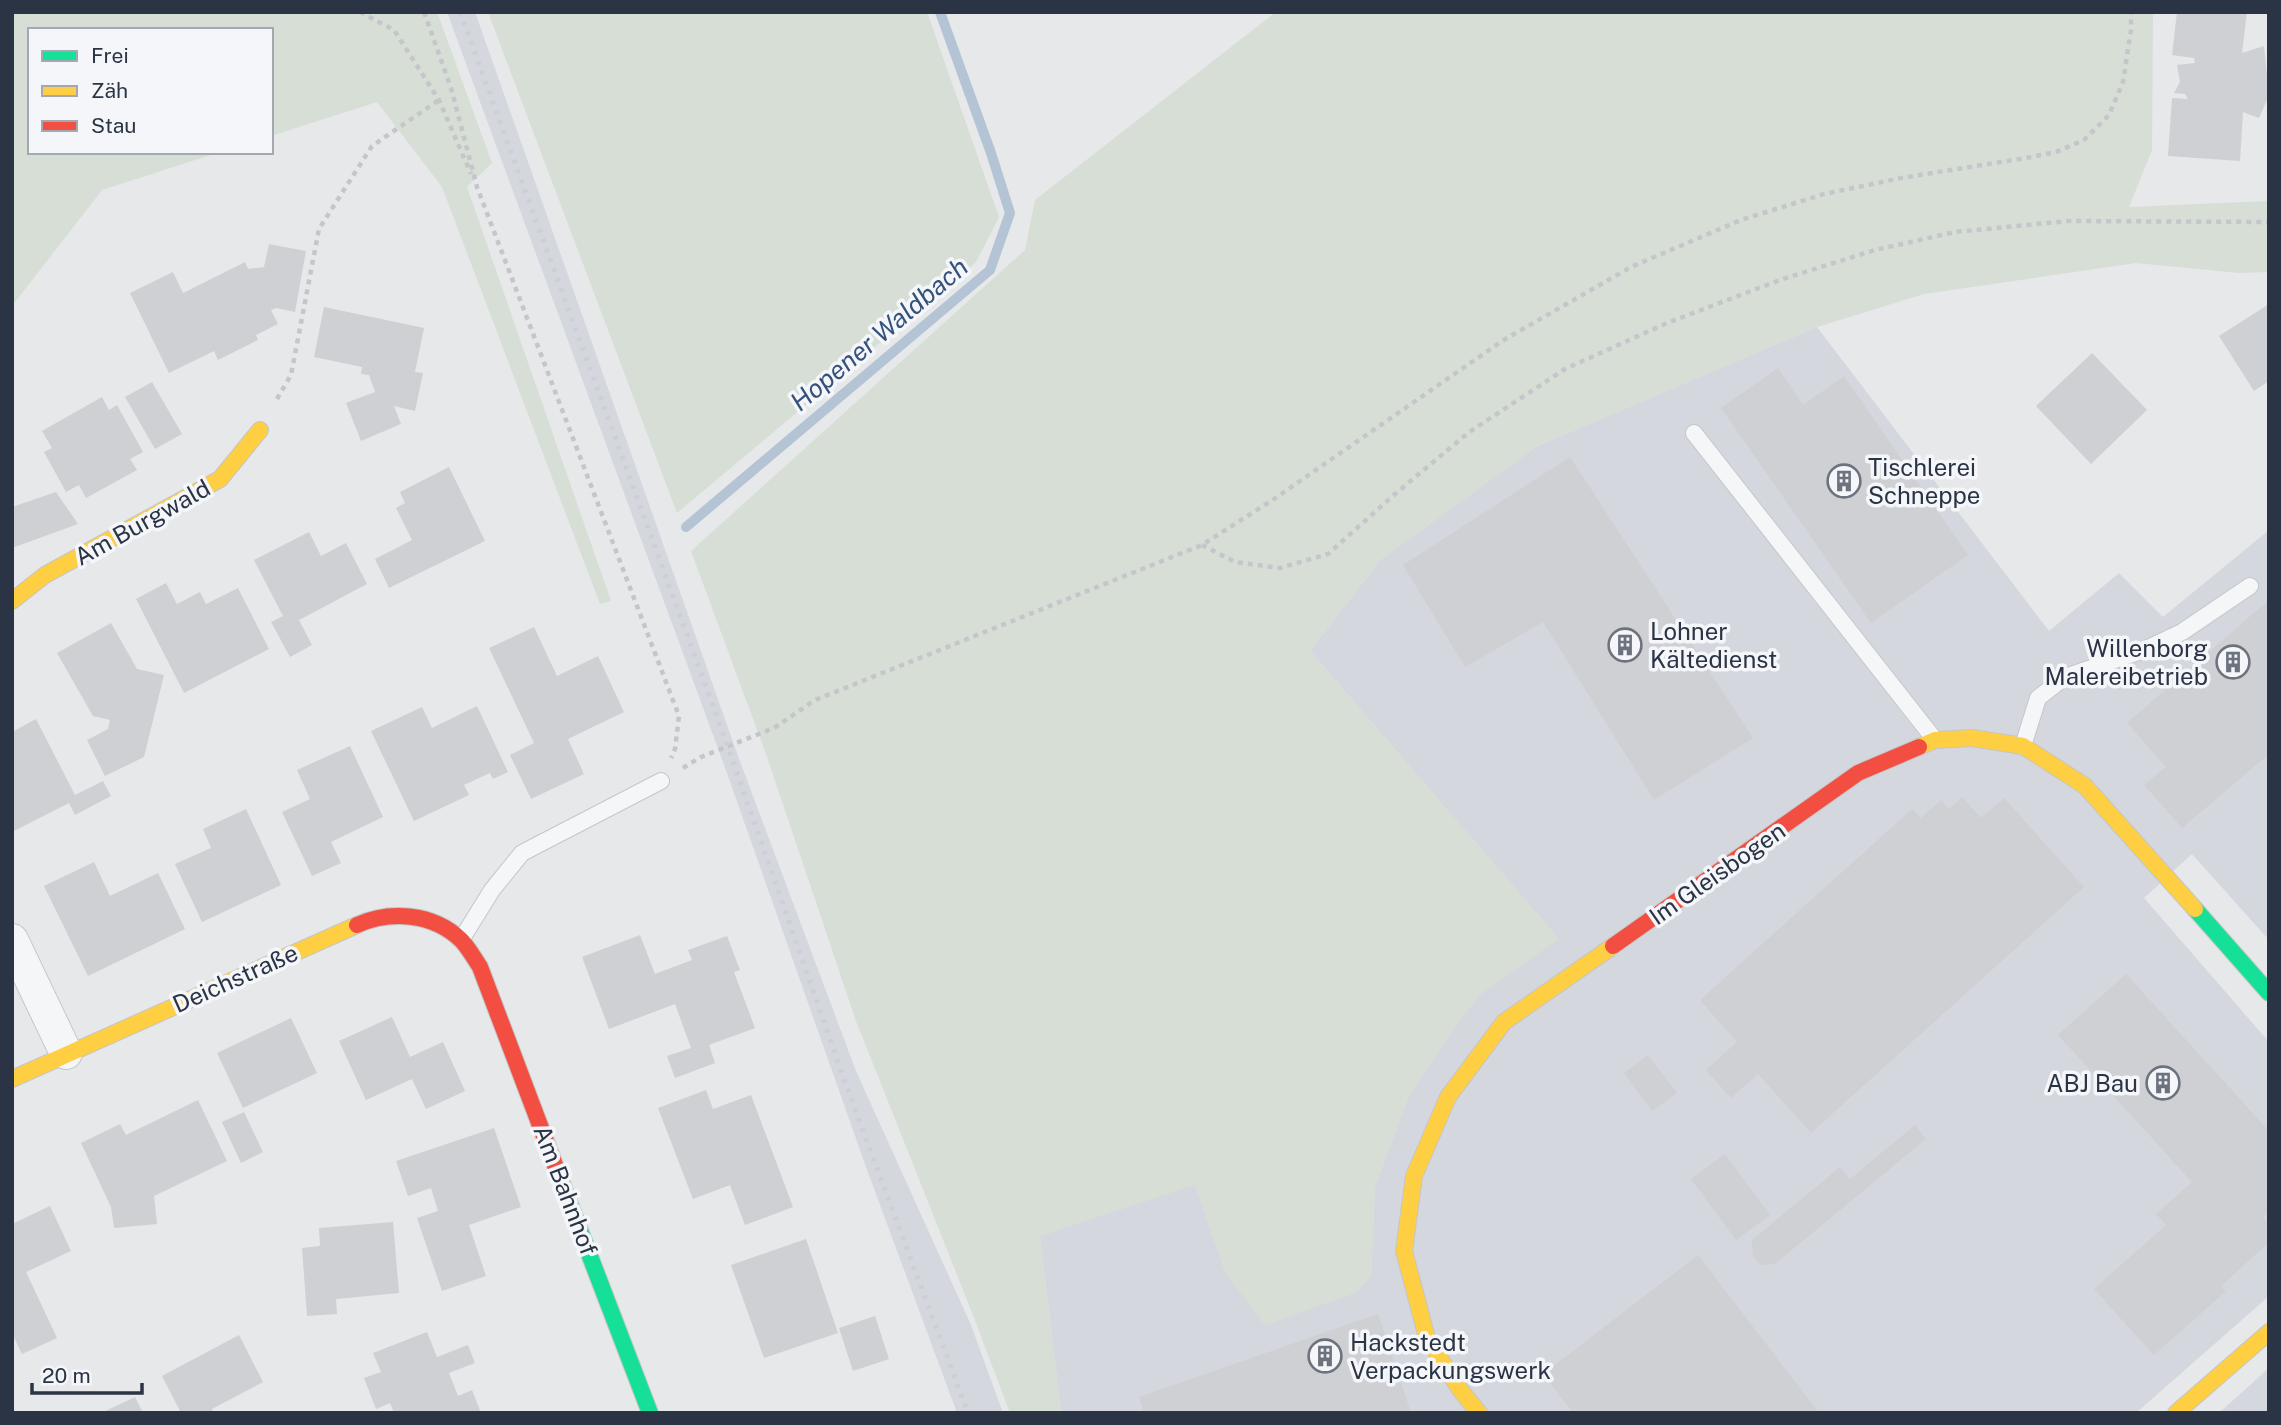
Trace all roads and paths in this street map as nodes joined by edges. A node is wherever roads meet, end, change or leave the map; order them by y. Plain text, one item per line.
1 (360, 12) edge
2 (424, 12) edge
3 (2132, 12) edge
4 (439, 100) junction
5 (477, 187) junction
6 (2269, 222) edge
7 (260, 430) joint
8 (1694, 433) dead end
9 (1202, 545) junction
10 (2250, 586) dead end
11 (12, 601) edge
12 (1935, 740) junction
13 (2023, 746) junction
14 (701, 757) dead end
15 (661, 781) joint
16 (12, 940) edge
17 (461, 940) junction
18 (480, 967) joint
19 (2269, 993) edge
20 (66, 1053) junction
21 (12, 1079) edge
22 (2269, 1332) edge
23 (650, 1413) edge
24 (1479, 1413) edge
25 (2176, 1413) edge

1 - 4 path
2 - 5 path
3 - 9 path
4 - 5 path
4 - 7 path
5 - 15 path
6 - 9 path
7 - 11 street, Am Burgwald
8 - 12 lane
9 - 14 path
10 - 13 lane
12 - 13 street, Im Gleisbogen
12 - 24 street, Im Gleisbogen
13 - 19 street, Im Gleisbogen
15 - 17 lane
16 - 20 street
17 - 18 street, Deichstraße
17 - 20 street, Deichstraße
18 - 23 street, Am Bahnhof
20 - 21 street, Deichstraße
22 - 25 street

